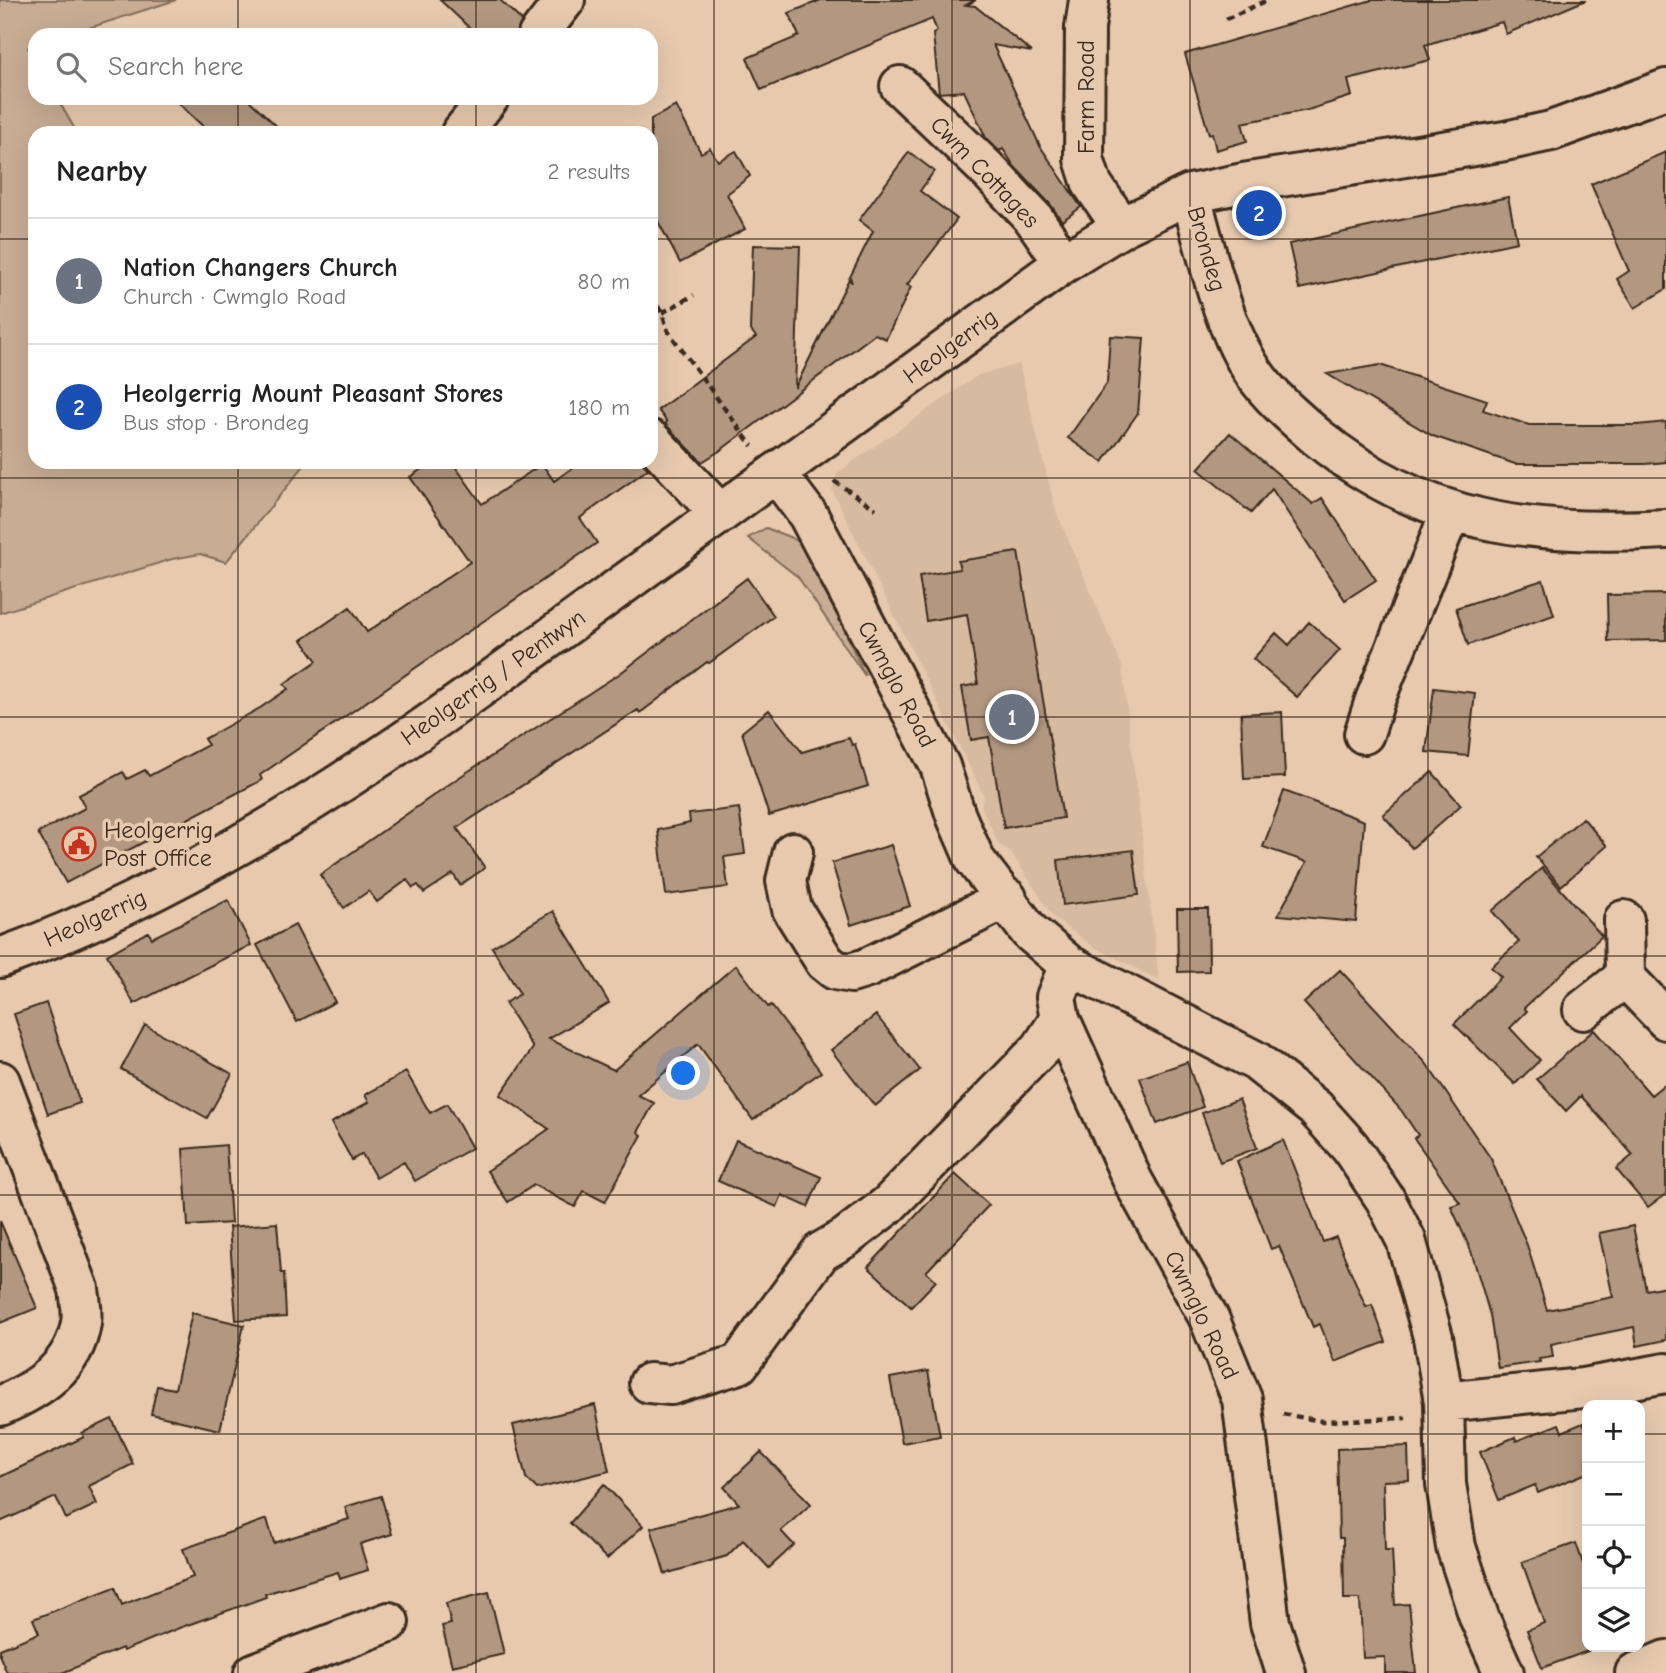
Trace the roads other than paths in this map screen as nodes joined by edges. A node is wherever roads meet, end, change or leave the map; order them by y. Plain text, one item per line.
1 (565, 0) edge
2 (1089, 0) edge
3 (543, 28) edge
4 (900, 86) dead end
5 (1666, 89) edge
6 (483, 105) edge
7 (467, 126) edge
8 (1190, 194) junction
9 (1122, 227) junction
10 (1064, 263) junction
11 (658, 448) edge
12 (776, 475) junction
13 (1451, 511) junction
14 (720, 514) junction
15 (1666, 529) edge
16 (1364, 734) dead end
17 (261, 833) joint
18 (793, 852) dead end
19 (1007, 898) junction
20 (1624, 920) dead end
21 (0, 958) edge
22 (1069, 965) junction
23 (1625, 977) junction
24 (1583, 1010) dead end
25 (1060, 1019) junction
26 (1666, 1020) edge
27 (0, 1081) edge
28 (1666, 1373) edge
29 (649, 1383) dead end
30 (1444, 1402) junction
31 (0, 1406) edge
32 (389, 1622) dead end
33 (1666, 1660) edge
34 (254, 1673) edge
35 (1286, 1673) edge
36 (1504, 1673) edge
37 (1635, 1673) edge

1 - 3 street
2 - 9 street, Farm Road
4 - 10 street, Cwm Cottages
5 - 8 street, Brondeg
6 - 7 street
8 - 9 street, Heolgerrig
8 - 13 street, Brondeg
9 - 10 street, Heolgerrig
10 - 12 street, Heolgerrig
11 - 14 street
12 - 14 street, Heolgerrig
12 - 19 street, Cwmglo Road
13 - 15 street, Brondeg
13 - 16 street
14 - 17 street, Heolgerrig / Pentwyn
17 - 21 street, Heolgerrig
18 - 19 street
19 - 22 street, Cwmglo Road
20 - 23 street
22 - 25 street, Cwmglo Road
22 - 30 street
23 - 24 street
23 - 26 street
25 - 29 street
25 - 35 street, Cwmglo Road
27 - 31 street
28 - 30 street
30 - 36 street
32 - 34 street
33 - 37 street

